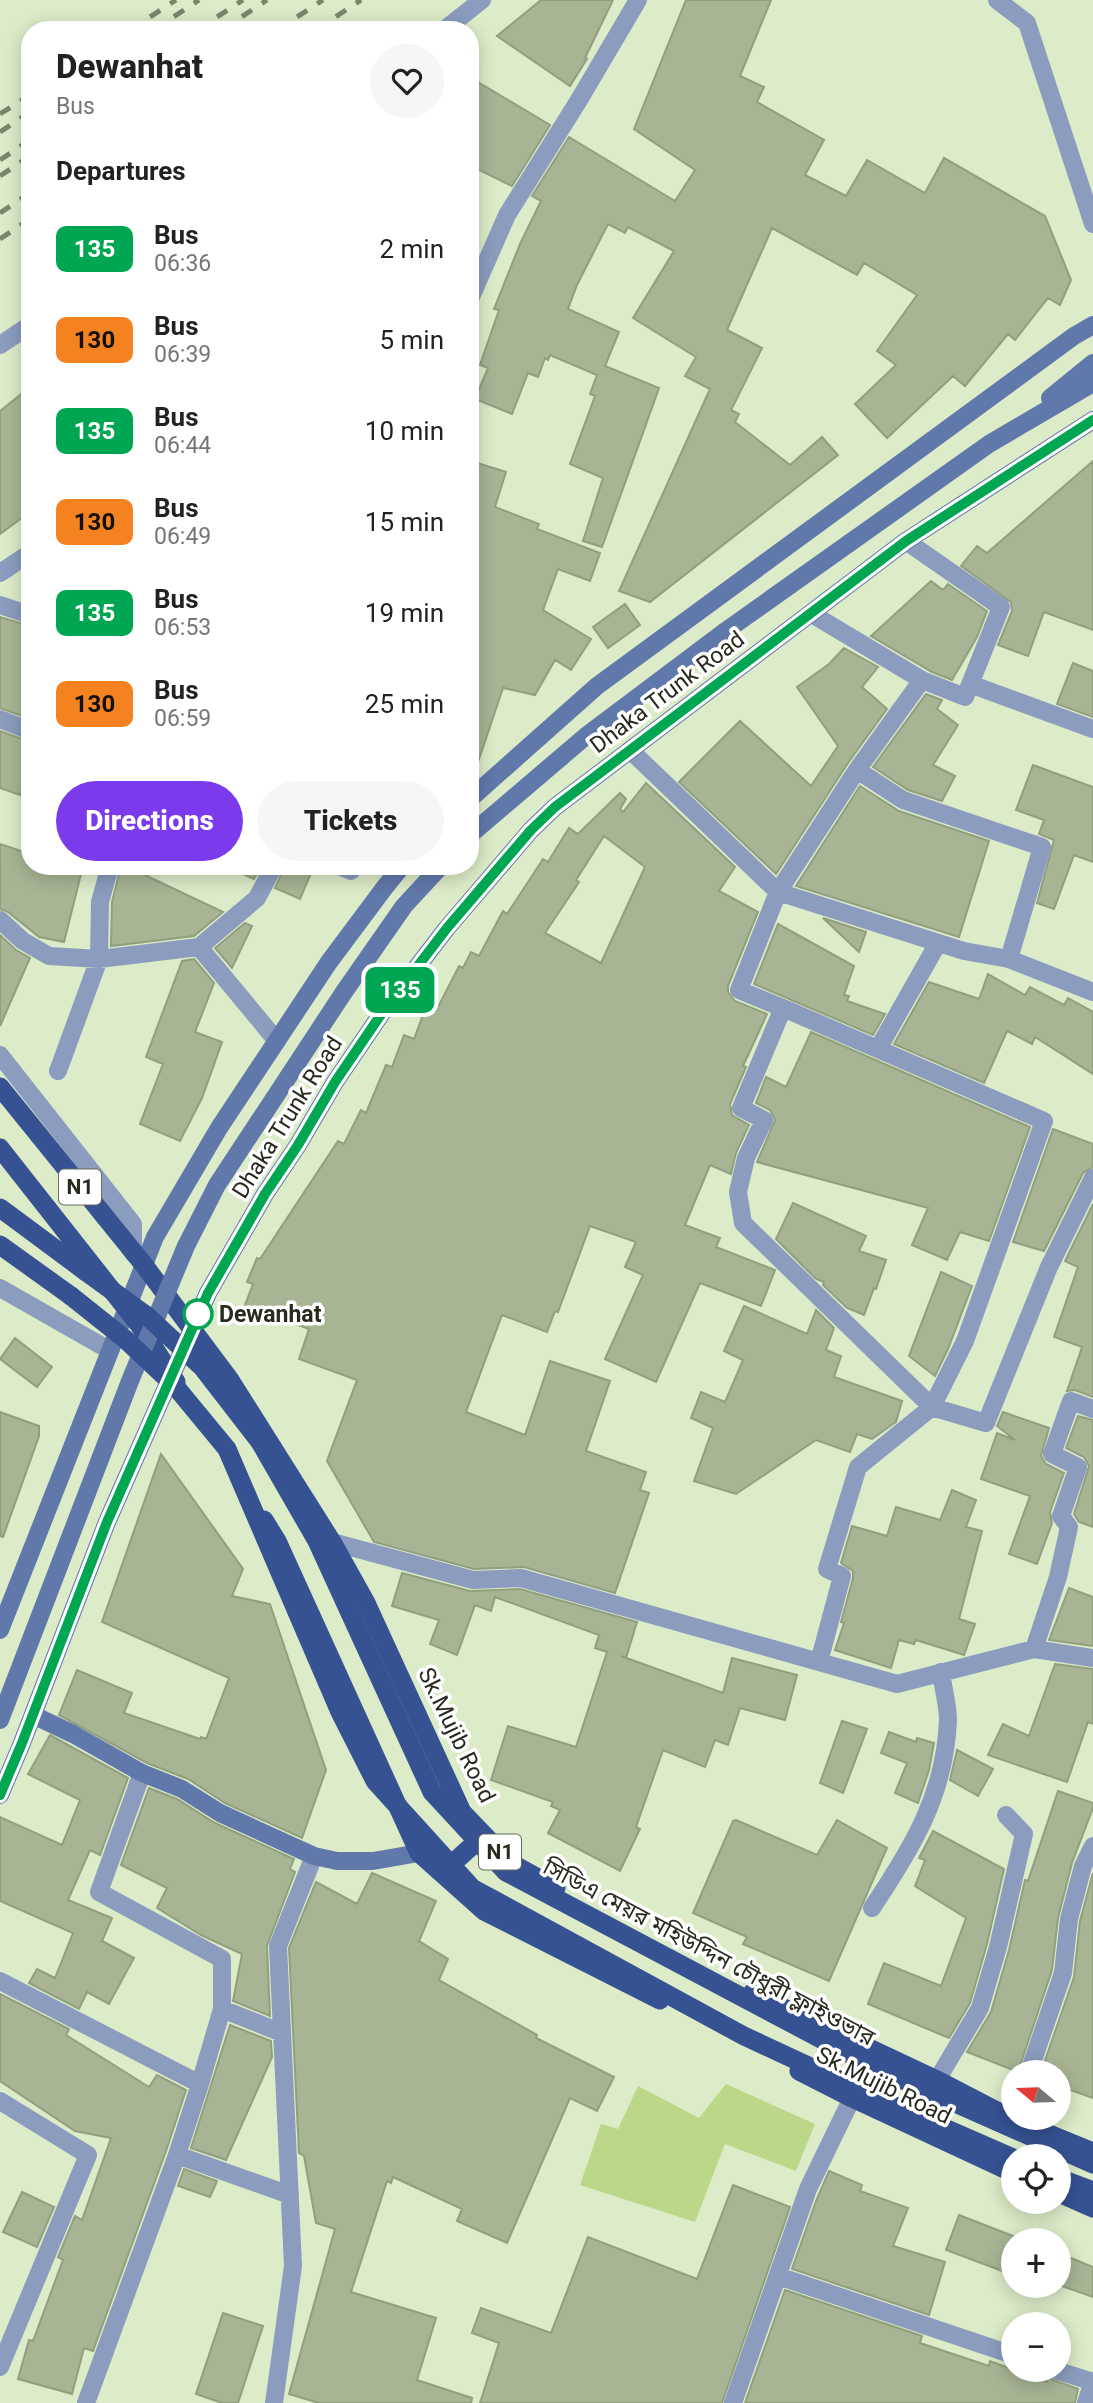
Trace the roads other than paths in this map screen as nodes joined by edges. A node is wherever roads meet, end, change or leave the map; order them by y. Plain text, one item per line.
1 (482, 0) edge
2 (638, 0) edge
3 (997, 0) edge
4 (455, 21) edge
5 (1093, 225) edge
6 (479, 279) edge
7 (1093, 325) edge
8 (21, 331) edge
9 (0, 345) edge
10 (1093, 363) edge
11 (1093, 383) edge
12 (1093, 420) edge
13 (1012, 429) junction
14 (906, 541) junction
15 (21, 559) edge
16 (0, 573) edge
17 (0, 605) edge
18 (21, 612) edge
19 (812, 614) junction
20 (922, 680) junction
21 (970, 684) junction
22 (0, 719) edge
23 (21, 727) edge
24 (1093, 729) edge
25 (630, 750) junction
26 (857, 770) junction
27 (479, 791) edge
28 (479, 827) edge
29 (108, 875) edge
30 (269, 875) edge
31 (394, 875) edge
32 (433, 875) edge
33 (778, 892) junction
34 (0, 920) edge
35 (938, 943) junction
36 (198, 947) junction
37 (99, 959) junction
38 (1009, 959) junction
39 (1093, 992) edge
40 (783, 1008) junction
41 (277, 1041) junction
42 (878, 1049) junction
43 (0, 1055) edge
44 (58, 1071) dead end
45 (2, 1089) edge
46 (0, 1148) edge
47 (1093, 1178) edge
48 (0, 1208) edge
49 (0, 1245) edge
50 (139, 1259) junction
51 (0, 1288) edge
52 (125, 1310) junction
53 (192, 1327) junction
54 (109, 1350) junction
55 (171, 1374) junction
56 (932, 1407) junction
57 (1093, 1409) edge
58 (332, 1542) junction
59 (0, 1630) edge
60 (1034, 1648) junction
61 (1093, 1658) edge
62 (820, 1662) junction
63 (940, 1672) junction
64 (33, 1715) junction
65 (0, 1720) edge
66 (142, 1773) junction
67 (0, 1795) edge
68 (1006, 1815) dead end
69 (484, 1835) junction
70 (1093, 1846) edge
71 (419, 1853) junction
72 (314, 1856) junction
73 (442, 1873) junction
74 (872, 1908) dead end
75 (0, 1981) edge
76 (222, 2009) junction
77 (282, 2033) junction
78 (1032, 2060) edge
79 (937, 2080) junction
80 (200, 2084) junction
81 (852, 2098) junction
82 (0, 2101) edge
83 (1001, 2112) edge
84 (1041, 2130) edge
85 (1093, 2152) edge
86 (1001, 2153) edge
87 (177, 2155) junction
88 (1093, 2164) edge
89 (1001, 2167) edge
90 (1071, 2183) edge
91 (1093, 2191) edge
92 (290, 2195) junction
93 (1071, 2198) edge
94 (1093, 2208) edge
95 (778, 2276) junction
96 (1001, 2351) edge
97 (0, 2367) edge
98 (1071, 2375) edge
99 (1093, 2382) edge
100 (86, 2403) edge
101 (274, 2403) edge
102 (733, 2403) edge
103 (1086, 2403) edge

1 - 4 street
2 - 6 street
3 - 5 street
7 - 27 main road
8 - 9 street
10 - 13 main road, Dhaka Trunk Road
11 - 13 main road, Dhaka Trunk Road
12 - 14 main road, Dhaka Trunk Road
13 - 28 main road, Dhaka Trunk Road
14 - 19 main road, Dhaka Trunk Road
14 - 21 street
15 - 16 street
17 - 18 street
19 - 20 street
19 - 25 main road, Dhaka Trunk Road
20 - 21 street
20 - 26 street
21 - 24 street
22 - 23 street
25 - 33 street
25 - 53 main road, Dhaka Trunk Road
26 - 33 street
26 - 38 street
29 - 37 street
30 - 36 street
31 - 41 main road
32 - 65 main road, Dhaka Trunk Road, bridge
33 - 35 street
33 - 40 street
34 - 37 street
35 - 38 street
35 - 42 street
36 - 37 street
36 - 41 street
37 - 44 street
38 - 39 street
40 - 42 street
40 - 56 street
41 - 50 main road
42 - 56 street
43 - 50 street
45 - 50 highway, N1
46 - 52 highway, N1
47 - 56 street
48 - 88 highway, সিডিএ মেয়র মহিউদ্দিন চৌধুরী ফ্লাইওভার, bridge
49 - 86 highway, bridge
50 - 52 main road
50 - 53 highway, Sk.Mujib Road / N1
51 - 54 street
52 - 54 main road
52 - 55 highway, Sk.Mujib Road / N1
53 - 55 main road, Dhaka Trunk Road
53 - 58 highway, Sk.Mujib Road / N1
54 - 59 main road
55 - 64 main road, Dhaka Trunk Road
55 - 71 highway, Sk.Mujib Road / N1
56 - 62 street
57 - 60 street
58 - 62 street
58 - 69 highway, Sk.Mujib Road / N1
60 - 61 street
60 - 63 street
62 - 63 street
63 - 74 street
64 - 66 main road
64 - 67 main road, Dhaka Trunk Road
66 - 72 main road
66 - 76 street
68 - 79 street
69 - 73 highway
69 - 79 highway, Sk.Mujib Road / N1
70 - 78 street
71 - 72 main road
71 - 73 highway, Sk.Mujib Road / N1
72 - 77 street
73 - 81 highway, Sk.Mujib Road / N1
75 - 80 street
76 - 77 street
76 - 80 street
77 - 92 street
79 - 83 highway, Sk.Mujib Road / N1
80 - 87 street
81 - 89 highway, Sk.Mujib Road / N1
81 - 95 street
82 - 97 street
84 - 85 highway, Sk.Mujib Road / N1
87 - 92 street
87 - 100 street
90 - 91 highway
92 - 101 street
93 - 94 highway
95 - 96 street
95 - 102 street
98 - 99 street
99 - 103 street

